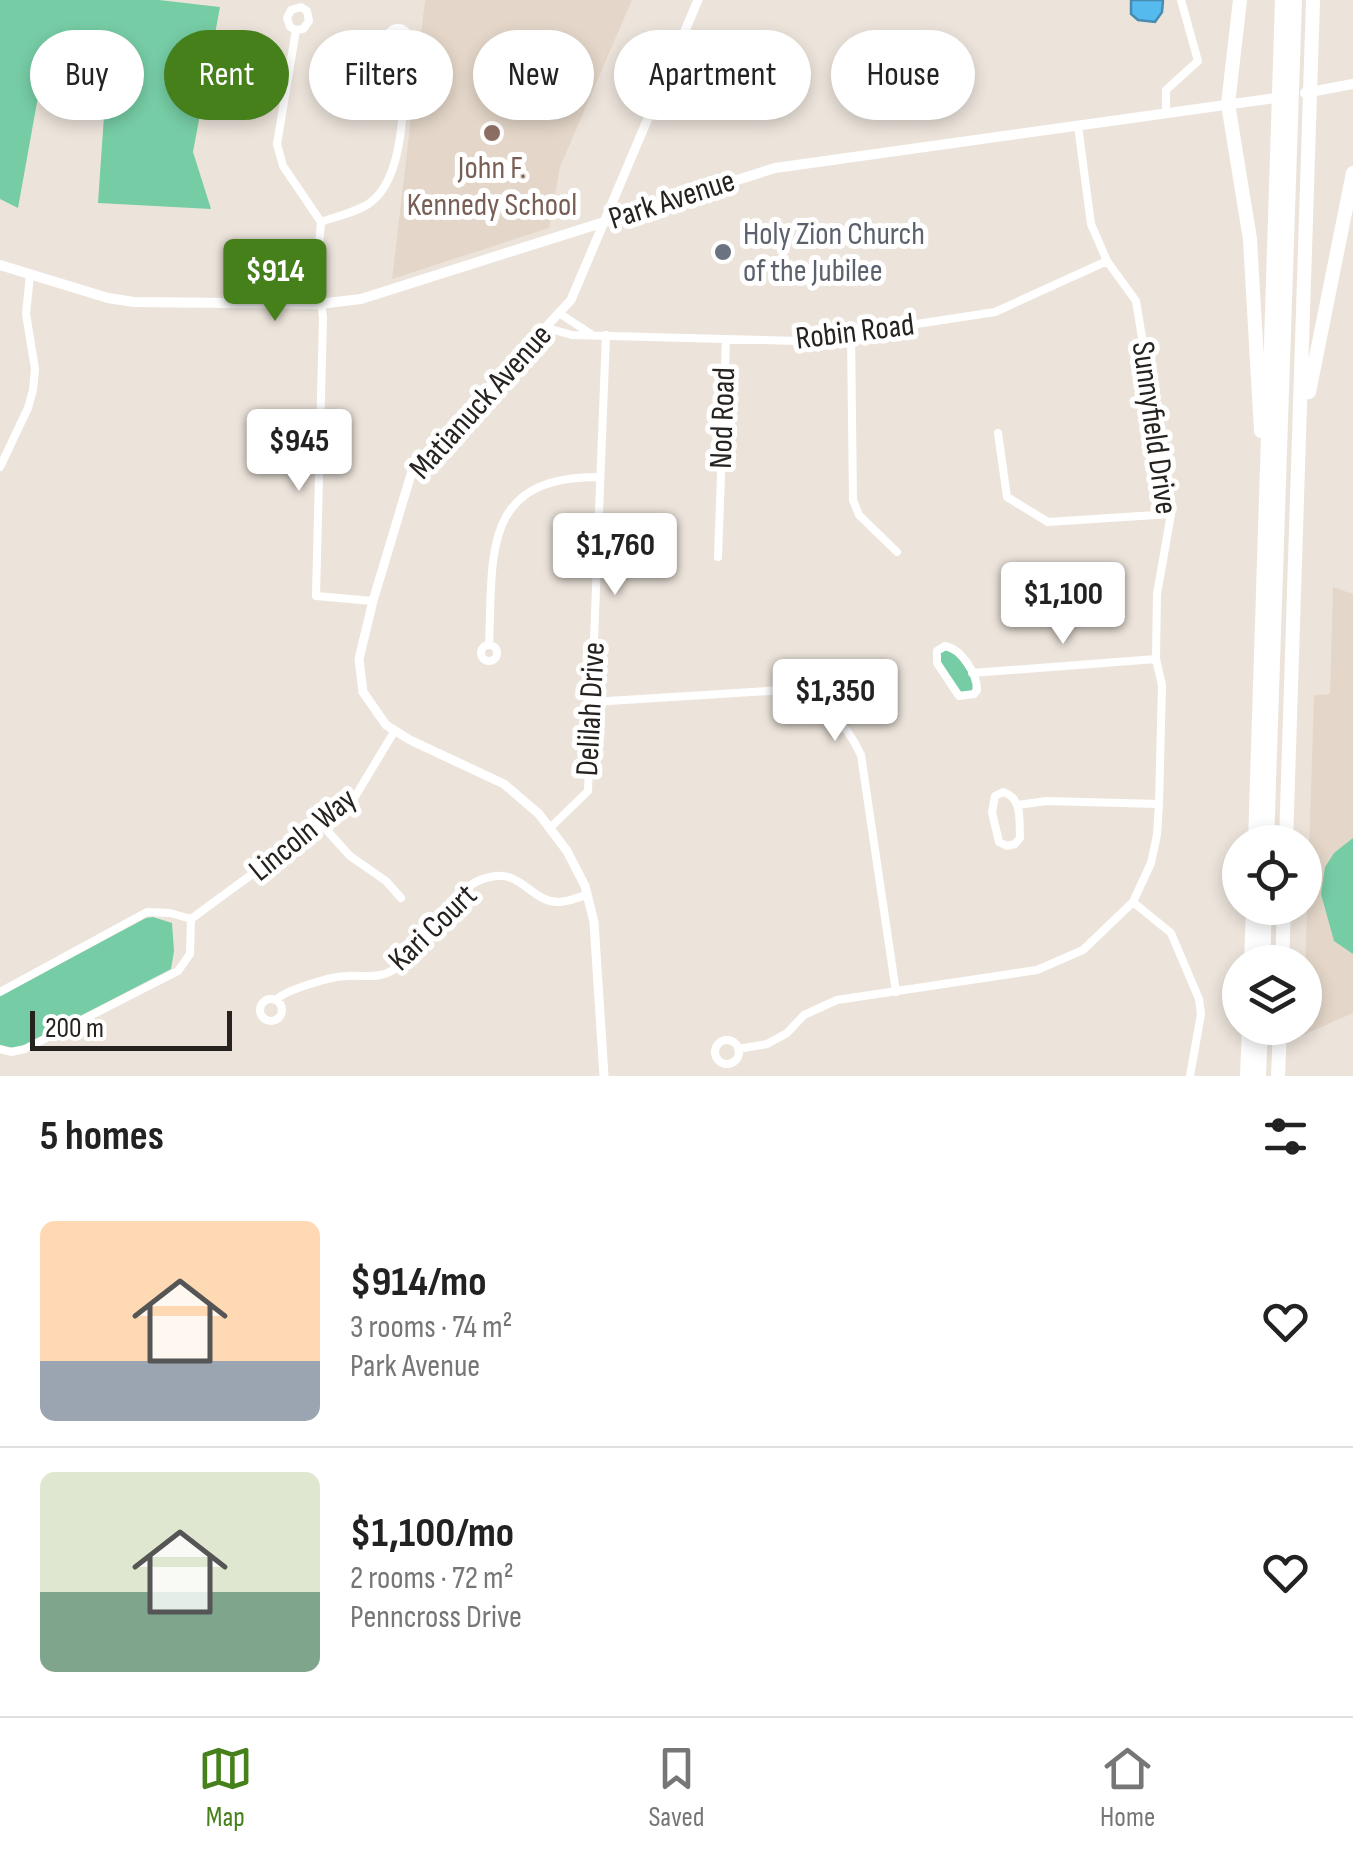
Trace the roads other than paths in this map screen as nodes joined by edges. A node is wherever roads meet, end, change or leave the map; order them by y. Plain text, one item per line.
1 (698, 0) edge
2 (1181, 0) edge
3 (1240, 0) edge
4 (1282, 0) edge
5 (1298, 0) edge
6 (1313, 0) edge
7 (296, 30) dead end
8 (1295, 75) junction
9 (1353, 84) edge
10 (1228, 104) junction
11 (1166, 113) junction
12 (1294, 114) junction
13 (401, 120) edge
14 (1078, 126) junction
15 (1353, 174) edge
16 (320, 222) junction
17 (604, 222) junction
18 (1107, 261) junction
19 (0, 265) edge
20 (30, 274) junction
21 (320, 304) junction
22 (560, 314) junction
23 (547, 328) junction
24 (591, 334) junction
25 (851, 334) junction
26 (606, 336) junction
27 (726, 339) junction
28 (998, 433) dead end
29 (1268, 450) junction
30 (1299, 451) junction
31 (0, 467) edge
32 (600, 476) junction
33 (1171, 514) junction
34 (897, 552) dead end
35 (718, 557) dead end
36 (373, 601) junction
37 (489, 645) dead end
38 (1156, 659) junction
39 (972, 672) junction
40 (592, 702) junction
41 (394, 732) junction
42 (1159, 804) junction
43 (1018, 805) junction
44 (322, 825) junction
45 (1256, 825) edge
46 (1271, 825) edge
47 (1287, 825) edge
48 (551, 827) junction
49 (587, 894) junction
50 (401, 898) dead end
51 (1133, 902) junction
52 (191, 919) junction
53 (0, 992) edge
54 (896, 992) junction
55 (276, 1000) dead end
56 (1249, 1045) edge
57 (1264, 1045) edge
58 (1279, 1045) edge
59 (0, 1049) edge
60 (738, 1049) dead end
61 (604, 1076) edge
62 (1190, 1076) edge
63 (1248, 1076) edge
64 (1263, 1076) edge
65 (1278, 1076) edge

1 - 17 street, Matianuck Avenue
2 - 11 street
3 - 10 highway
4 - 8 highway
5 - 8 highway
6 - 8 highway
7 - 16 street
8 - 12 highway
8 - 12 highway
9 - 10 main road, Park Avenue
10 - 11 main road, Park Avenue
10 - 29 highway
11 - 14 main road, Park Avenue
12 - 29 highway
12 - 30 highway
12 - 46 highway
13 - 16 street
14 - 17 main road, Park Avenue
14 - 18 street, Sunnyfield Drive
15 - 30 highway
16 - 21 street
17 - 21 main road, Park Avenue
17 - 22 street, Matianuck Avenue
18 - 25 street, Robin Road
18 - 33 street, Sunnyfield Drive
19 - 20 main road, Park Avenue
20 - 21 main road, Park Avenue
20 - 31 street
21 - 36 street
22 - 23 street, Matianuck Avenue
22 - 24 street, Robin Road
23 - 24 street, Robin Road
23 - 36 street, Matianuck Avenue
24 - 26 street, Robin Road
25 - 27 street, Robin Road
25 - 34 street
26 - 27 street, Robin Road
26 - 32 street, Delilah Drive
27 - 35 street, Nod Road
28 - 33 street
29 - 45 highway
30 - 47 highway
32 - 37 street
32 - 40 street, Delilah Drive
33 - 38 street, Sunnyfield Drive
36 - 41 street, Matianuck Avenue
38 - 39 street
38 - 42 street, Sunnyfield Drive
39 - 39 street
40 - 48 street, Delilah Drive
40 - 54 street
41 - 44 street, Lincoln Way
41 - 48 street, Matianuck Avenue
42 - 43 street
42 - 51 street, Sunnyfield Drive
43 - 43 street
44 - 50 street
44 - 52 street, Lincoln Way
48 - 49 street, Matianuck Avenue
49 - 55 street, Kari Court
49 - 61 street, Matianuck Avenue
51 - 54 street, Sunnyfield Drive
51 - 62 street
52 - 53 street
52 - 59 street
54 - 60 street, Sunnyfield Drive
56 - 63 highway
57 - 64 highway
58 - 65 highway

